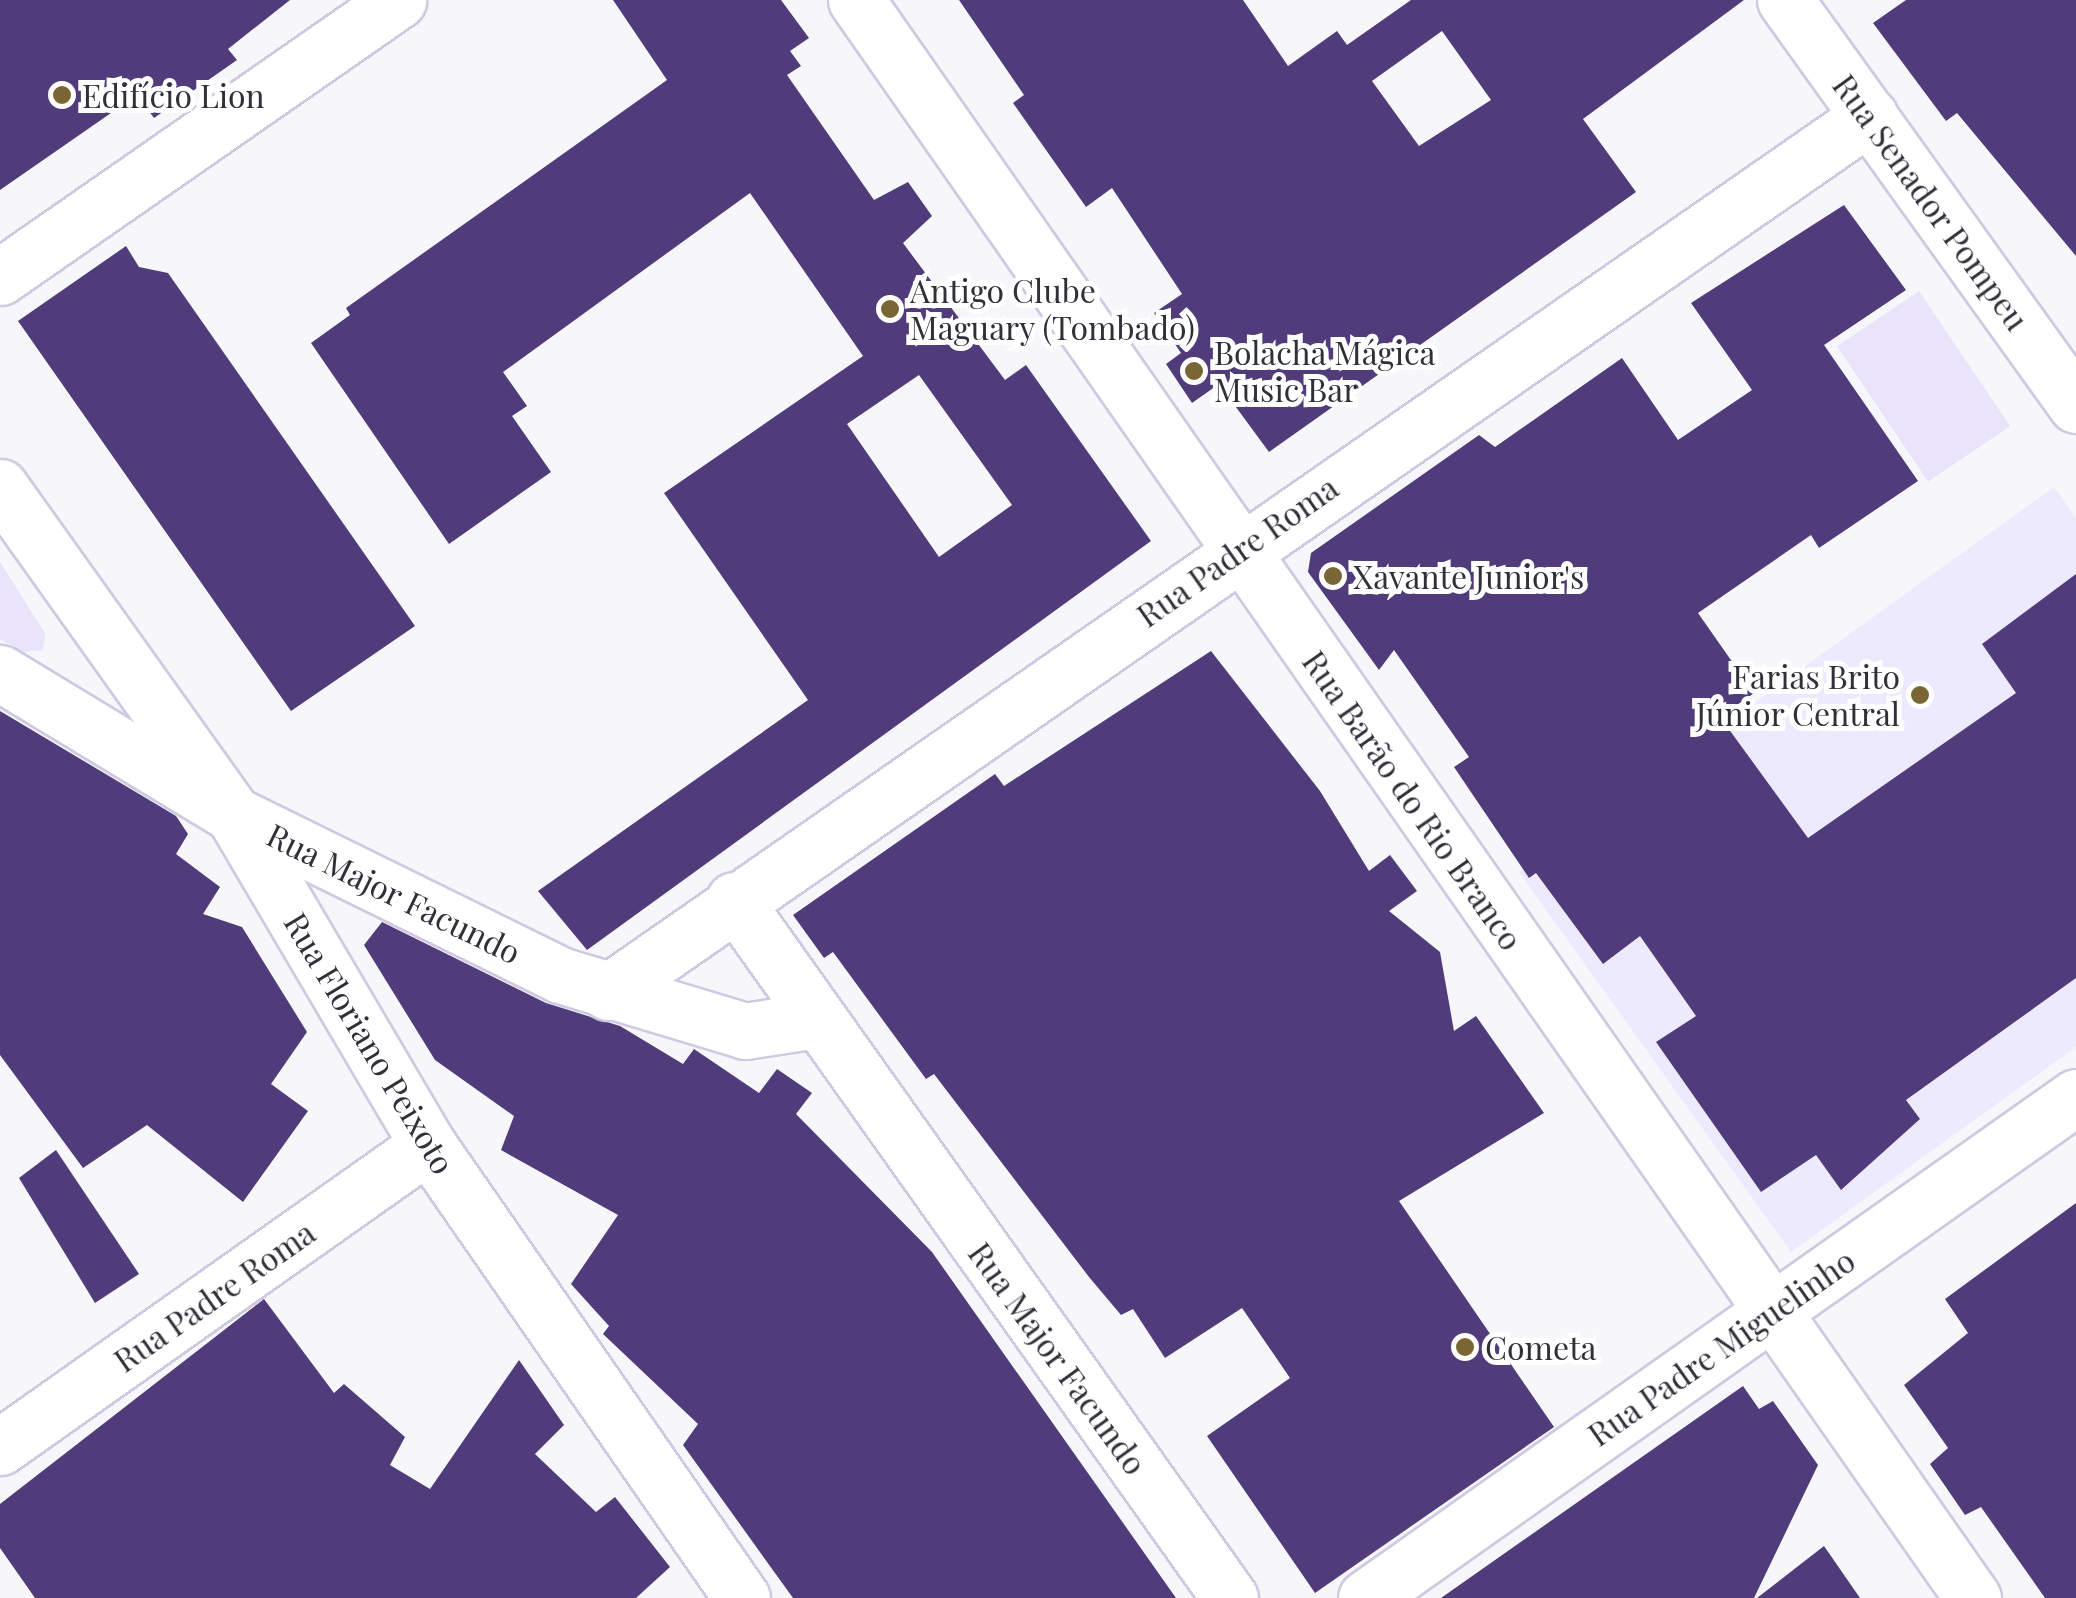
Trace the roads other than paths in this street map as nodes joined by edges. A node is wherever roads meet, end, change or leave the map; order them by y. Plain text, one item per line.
1 (398, 0) edge
2 (856, 0) edge
3 (1785, 0) edge
4 (1870, 116) junction
5 (0, 276) edge
6 (2076, 406) edge
7 (0, 487) edge
8 (1238, 550) junction
9 (0, 672) edge
10 (232, 814) junction
11 (734, 900) junction
12 (608, 992) junction
13 (816, 1020) junction
14 (2076, 1097) edge
15 (428, 1145) junction
16 (1770, 1312) junction
17 (0, 1447) edge
18 (742, 1598) edge
19 (1230, 1598) edge
20 (1366, 1598) edge
21 (1972, 1598) edge

1 - 5 street
2 - 8 street, Rua Barão do Rio Branco
3 - 4 street, Rua Senador Pompeu
4 - 6 street, Rua Senador Pompeu
4 - 8 street, Rua Padre Roma
7 - 10 street, Rua Floriano Peixoto
8 - 11 street, Rua Padre Roma
8 - 16 street, Rua Barão do Rio Branco
9 - 10 street, Rua Major Facundo
10 - 12 street, Rua Major Facundo
10 - 15 street, Rua Floriano Peixoto
11 - 12 street, Rua Padre Roma
11 - 13 street, Rua Major Facundo
12 - 13 street, Rua Major Facundo
13 - 19 street, Rua Major Facundo
14 - 16 street, Rua Padre Miguelinho
15 - 17 street, Rua Padre Roma
15 - 18 street, Rua Floriano Peixoto
16 - 20 street, Rua Padre Miguelinho
16 - 21 street, Rua Barão do Rio Branco

